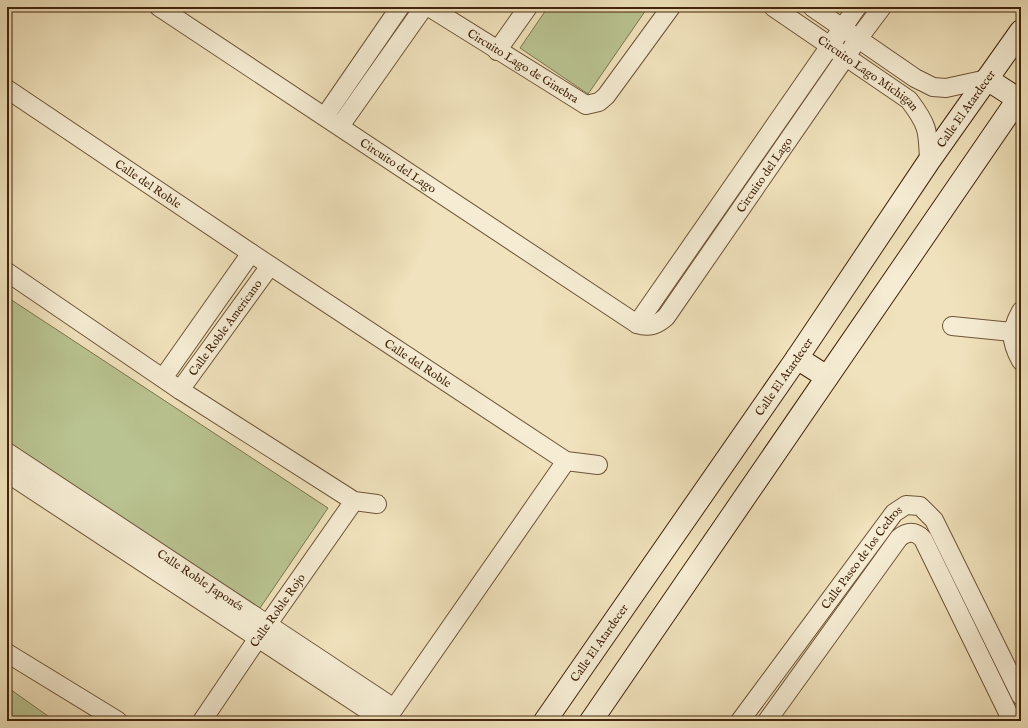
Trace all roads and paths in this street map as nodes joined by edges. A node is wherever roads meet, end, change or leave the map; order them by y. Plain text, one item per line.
1 (159, 7) edge
2 (400, 7) edge
3 (424, 7) edge
4 (429, 7) edge
5 (528, 7) edge
6 (670, 7) edge
7 (773, 7) edge
8 (812, 7) edge
9 (857, 7) edge
10 (882, 7) edge
11 (842, 28) junction
12 (1021, 31) edge
13 (858, 39) junction
14 (829, 45) junction
15 (497, 51) junction
16 (846, 56) junction
17 (987, 79) junction
18 (7, 89) edge
19 (1019, 97) edge
20 (325, 116) junction
21 (340, 126) junction
22 (929, 160) junction
23 (251, 253) junction
24 (270, 266) junction
25 (7, 272) edge
26 (1021, 311) edge
27 (637, 324) junction
28 (952, 326) dead end
29 (1016, 329) edge
30 (798, 358) junction
31 (1021, 361) edge
32 (827, 377) junction
33 (163, 378) junction
34 (180, 390) junction
35 (7, 452) edge
36 (566, 461) junction
37 (598, 465) dead end
38 (7, 473) edge
39 (354, 501) junction
40 (377, 504) dead end
41 (913, 505) junction
42 (115, 523) junction
43 (912, 532) junction
44 (104, 537) junction
45 (262, 631) junction
46 (7, 653) edge
47 (1021, 696) edge
48 (388, 717) edge
49 (746, 719) edge
50 (118, 721) edge
51 (202, 721) edge
52 (545, 721) edge
53 (591, 721) edge
54 (768, 721) edge
55 (1012, 721) edge

1 - 20 street, Circuito del Lago
2 - 20 street
3 - 21 street
4 - 15 street, Circuito Lago de Ginebra
5 - 15 street
6 - 15 street, Circuito Lago de Ginebra
7 - 14 street, Circuito Lago Michigan
8 - 11 street, Circuito Lago Michigan
9 - 11 street, Circuito del Lago
10 - 13 street, Circuito del Lago
11 - 13 street, Circuito Lago Michigan
11 - 14 street, Circuito del Lago
12 - 17 street, Calle El Atardecer
13 - 16 street, Circuito del Lago
13 - 17 street, Circuito Lago Michigan
14 - 16 street, Circuito Lago Michigan
14 - 27 street, Circuito del Lago
16 - 22 street, Circuito Lago Michigan
16 - 27 street, Circuito del Lago
17 - 19 street
17 - 22 street, Calle El Atardecer
18 - 23 street, Calle del Roble
19 - 32 street
20 - 21 street, Circuito del Lago
21 - 27 street, Circuito del Lago
22 - 30 street, Calle El Atardecer
23 - 24 street, Calle del Roble
23 - 33 street, Calle Roble Americano
24 - 34 street, Calle Roble Americano
24 - 36 street, Calle del Roble
25 - 33 street
26 - 29 street
28 - 29 street
29 - 31 street
30 - 32 street
30 - 52 street, Calle El Atardecer
32 - 53 street
33 - 34 street
34 - 39 street
35 - 42 street, Calle Roble Japonés
36 - 37 street
36 - 48 street
38 - 44 street, Calle Roble Japonés
39 - 40 street
39 - 45 street, Calle Roble Rojo
41 - 43 street
41 - 47 street, Calle Paseo de los Cedros
41 - 49 street, Calle Paseo de los Cedros
42 - 44 street
42 - 45 street, Calle Roble Japonés
43 - 54 street, Calle Paseo de los Cedros
43 - 55 street, Calle Paseo de los Cedros
44 - 45 street, Calle Roble Japonés
45 - 48 street, Calle Roble Japonés
45 - 51 street, Calle Roble Rojo
46 - 50 street

